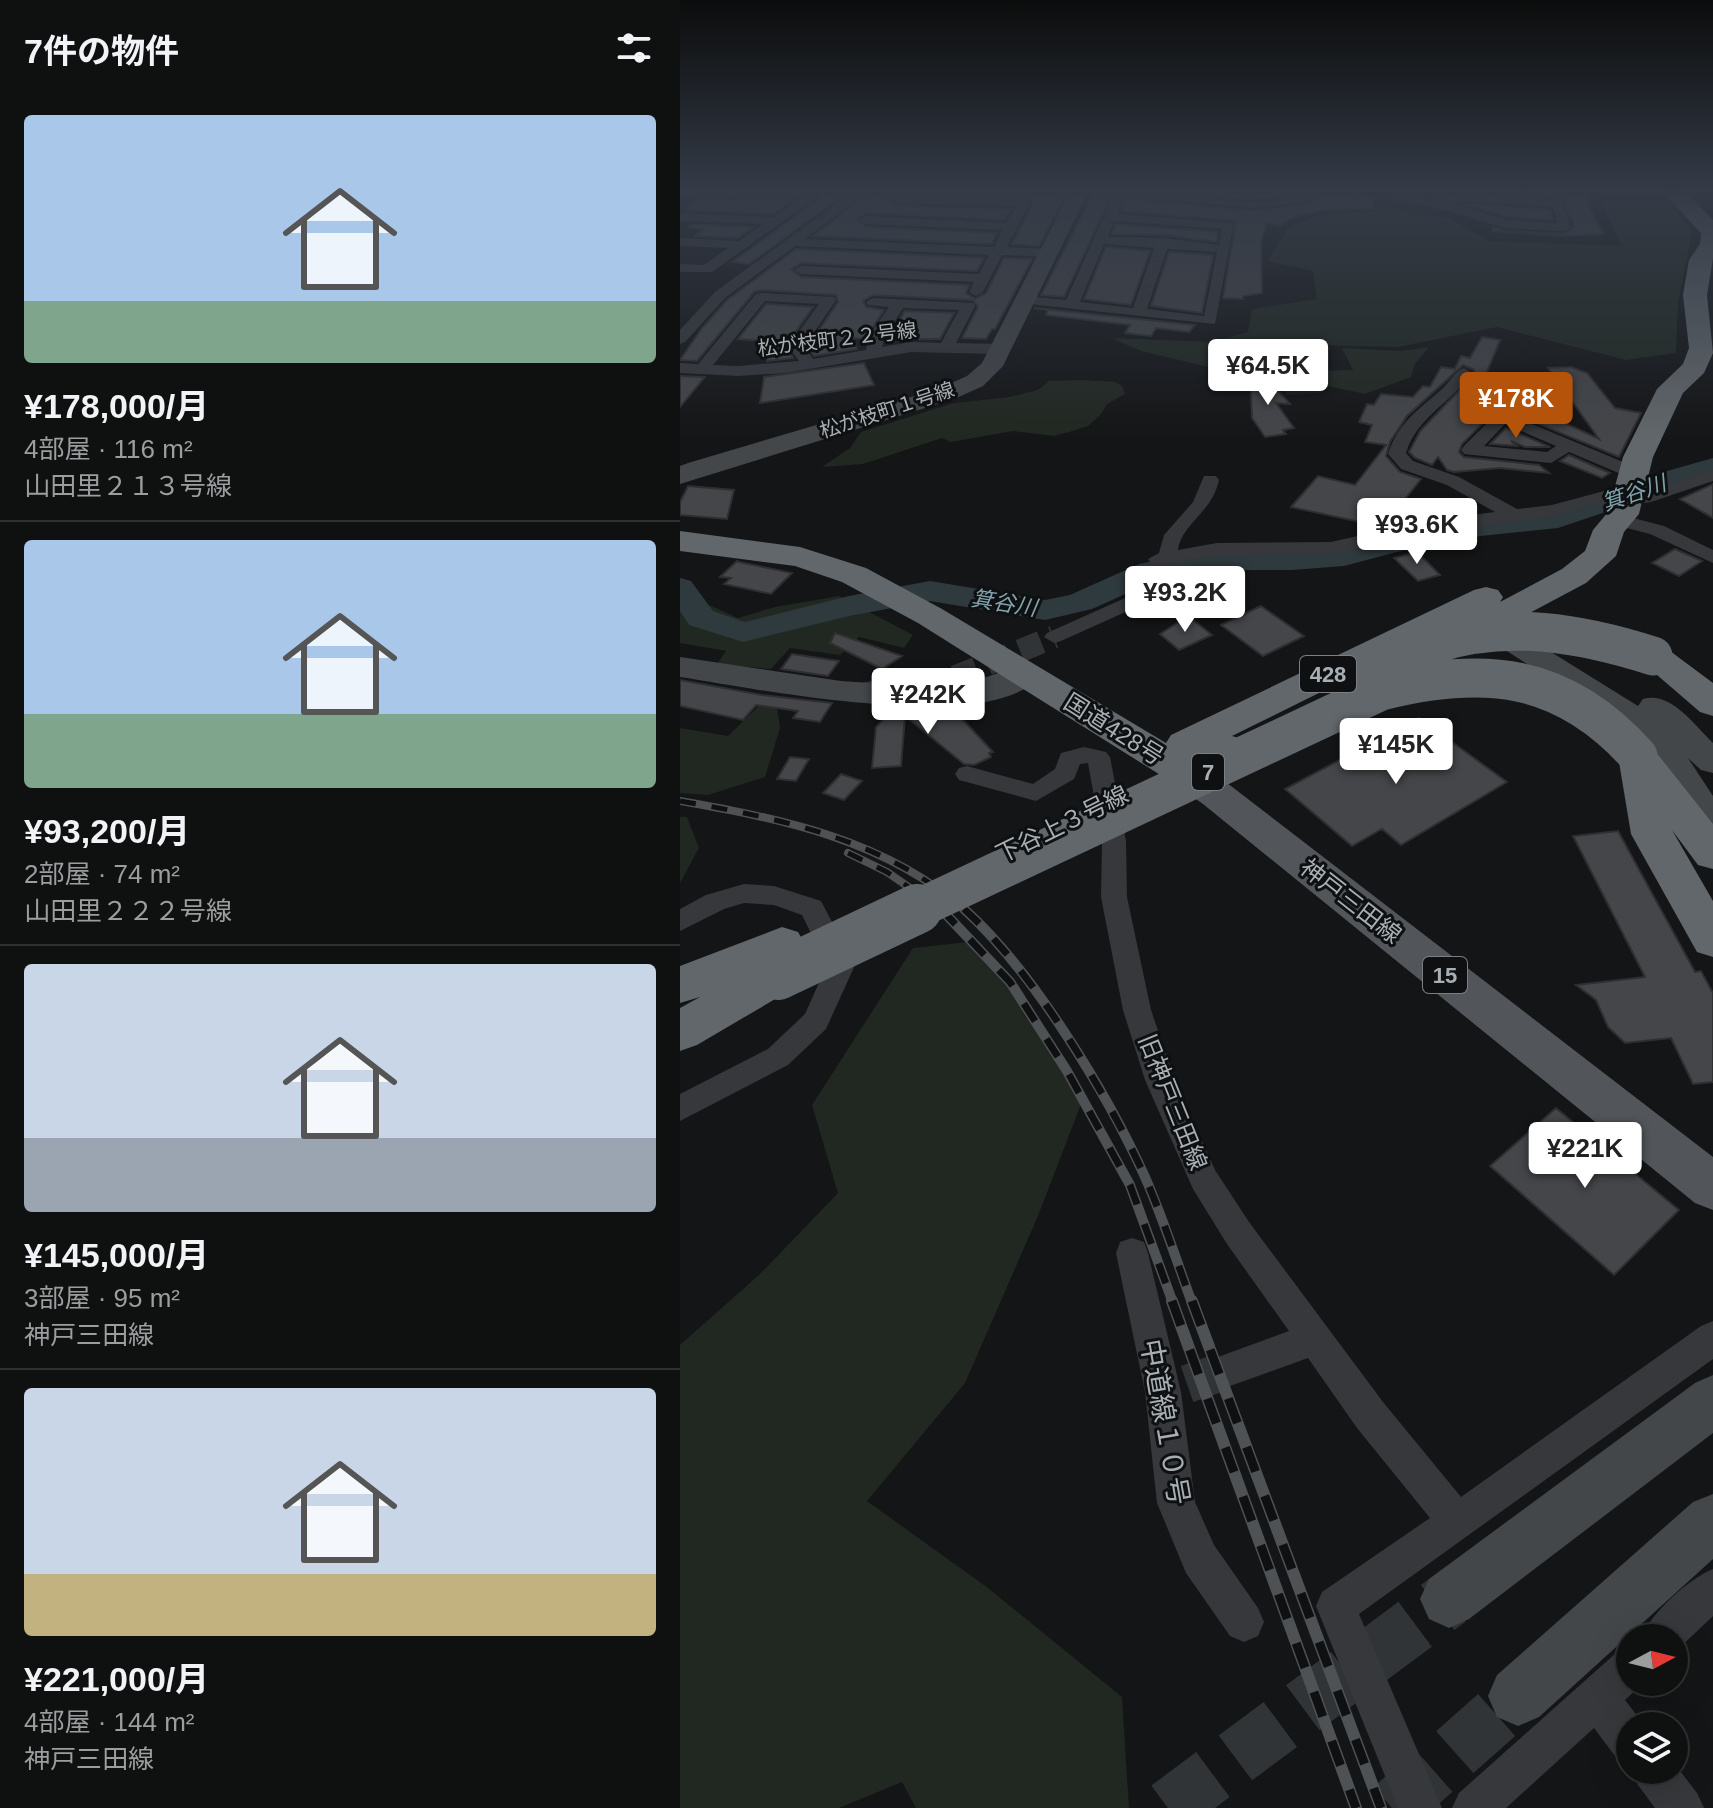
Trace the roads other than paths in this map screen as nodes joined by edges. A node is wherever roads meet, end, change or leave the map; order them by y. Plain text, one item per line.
1 (749, 272) edge
2 (798, 272) edge
3 (988, 272) edge
4 (1039, 272) edge
5 (1086, 272) edge
6 (1153, 272) edge
7 (1219, 272) edge
8 (1701, 272) edge
9 (985, 278) junction
10 (976, 292) dead end
11 (1704, 295) edge
12 (1025, 300) junction
13 (873, 302) dead end
14 (898, 304) junction
15 (1072, 304) junction
16 (1139, 312) junction
17 (680, 339) edge
18 (947, 347) junction
19 (1000, 349) junction
20 (873, 352) junction
21 (808, 363) junction
22 (680, 368) edge
23 (702, 369) junction
24 (1464, 373) dead end
25 (1567, 445) junction
26 (1713, 475) edge
27 (680, 476) edge
28 (1210, 480) dead end
29 (1624, 500) junction
30 (1512, 514) junction
31 (680, 528) edge
32 (680, 541) edge
33 (1713, 557) edge
34 (1167, 566) junction
35 (886, 582) junction
36 (1489, 614) junction
37 (945, 615) junction
38 (1054, 637) tunnel mouth
39 (1653, 656) junction
40 (680, 667) edge
41 (1025, 674) junction
42 (955, 677) tunnel mouth
43 (1713, 688) edge
44 (855, 691) junction
45 (1713, 704) edge
46 (1638, 756) junction
47 (1188, 758) junction
48 (1713, 762) edge
49 (967, 774) dead end
50 (1108, 804) junction
51 (1713, 824) edge
52 (1713, 854) edge
53 (947, 880) dead end
54 (904, 900) dead end
55 (680, 921) edge
56 (826, 936) junction
57 (1713, 940) edge
58 (773, 958) junction
59 (680, 985) edge
60 (680, 994) edge
61 (680, 1024) edge
62 (680, 1031) edge
63 (680, 1108) edge
64 (1713, 1150) edge
65 (1713, 1187) edge
66 (1132, 1253) dead end
67 (1713, 1338) edge
68 (1315, 1339) junction
69 (1230, 1369) tunnel mouth
70 (1713, 1401) edge
71 (1457, 1522) junction
72 (1713, 1522) edge
73 (1713, 1589) edge
74 (1449, 1599) tunnel mouth
75 (1244, 1622) dead end
76 (1676, 1624) edge
77 (1616, 1680) edge
78 (1518, 1696) tunnel mouth
79 (1597, 1698) junction
80 (1616, 1723) edge
81 (1664, 1784) edge
82 (1420, 1808) edge
83 (1474, 1808) edge
84 (1682, 1808) edge

1 - 17 street
2 - 9 street
3 - 9 street
4 - 12 street, 松が枝町１号線
5 - 15 street
6 - 16 street
7 - 16 street
8 - 11 highway, 428
9 - 10 street
11 - 29 highway, 428
12 - 15 street
12 - 19 street, 松が枝町１号線
13 - 14 street, 松が枝町２２号線
14 - 18 street, 松が枝町２２号線
14 - 20 street
15 - 16 street
18 - 19 street, 松が枝町２２号線
18 - 20 street, 松が枝町２２号線
19 - 27 street, 松が枝町１号線
20 - 21 street, 松が枝町２２号線
21 - 23 street, 松が枝町２２号線
21 - 23 street, 松が枝町２２号線
22 - 23 street, 松が枝町２２号線
24 - 30 street
25 - 25 street
25 - 29 street
26 - 29 street
28 - 34 street
29 - 30 street
29 - 33 street
29 - 36 highway, 428
30 - 34 street
31 - 35 highway, 国道428号
32 - 35 highway, 国道428号
34 - 38 street
35 - 37 highway, 国道428号
36 - 47 highway, 428
36 - 48 street
36 - 51 street
37 - 41 highway, 国道428号
37 - 47 highway, 国道428号
39 - 43 highway
39 - 45 highway
39 - 58 highway, 7, bridge
40 - 44 street
41 - 44 street
41 - 47 highway, 国道428号
42 - 44 street
46 - 52 highway, 7
46 - 57 highway
46 - 58 highway, 7, bridge
47 - 50 street, 下谷上３号線
47 - 64 main road, 神戸三田線 / 15
47 - 65 main road, 神戸三田線 / 15
49 - 50 street, 旧神戸三田線
50 - 53 street, 下谷上３号線
50 - 68 street, 旧神戸三田線
54 - 56 street
55 - 56 street
56 - 63 street
58 - 59 highway, 7
58 - 60 highway, 7
58 - 61 highway, 7
58 - 62 highway, 7
66 - 75 street, 中道線１０号
67 - 71 street
68 - 69 street
68 - 71 street, 旧神戸三田線
70 - 74 street
71 - 82 street
72 - 78 street
73 - 76 street
77 - 79 street
79 - 80 street
79 - 83 street
81 - 84 street

